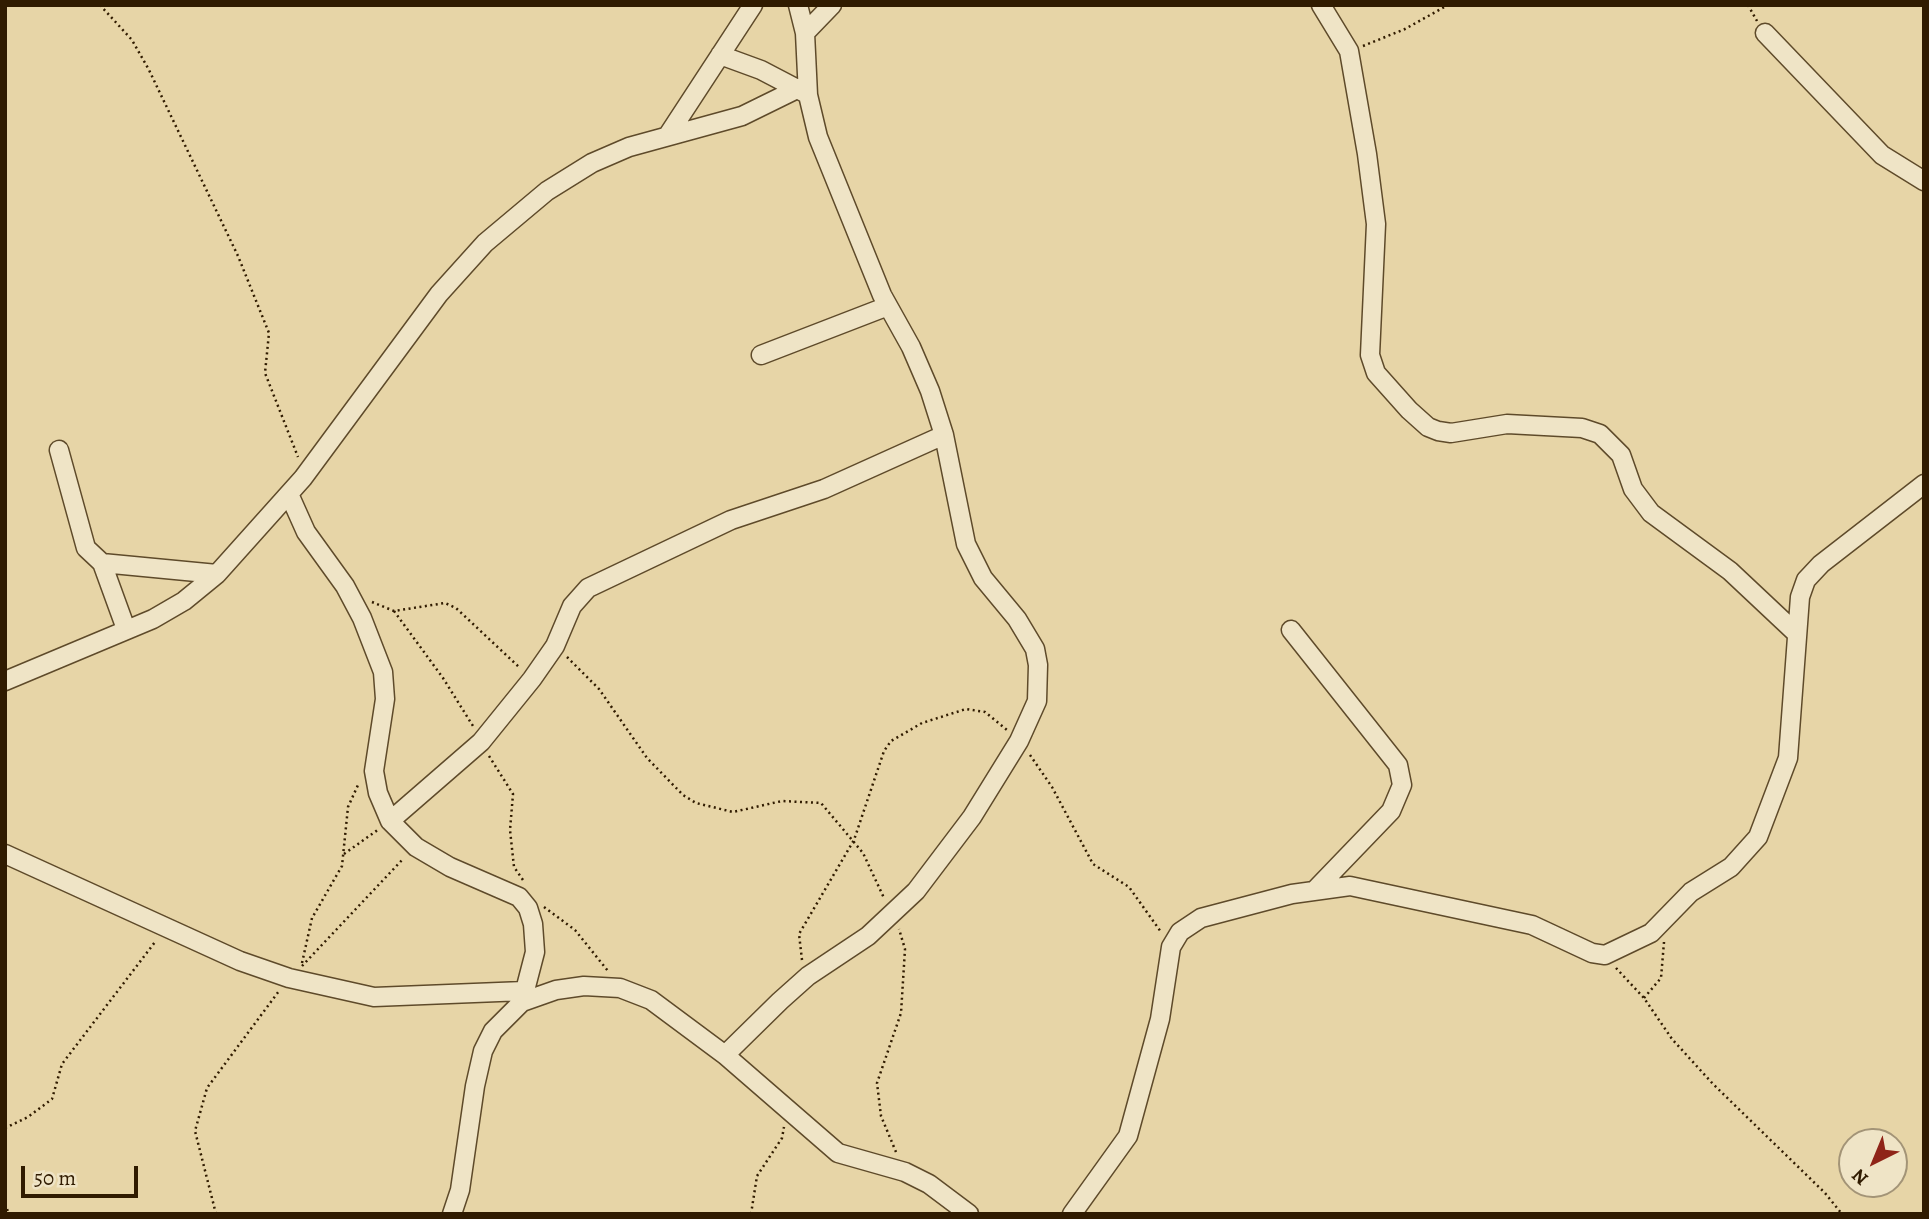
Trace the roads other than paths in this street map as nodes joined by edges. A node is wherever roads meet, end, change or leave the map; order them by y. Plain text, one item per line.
1 (753, 5) edge
2 (798, 5) edge
3 (832, 5) edge
4 (1321, 5) edge
5 (805, 33) junction
6 (1765, 33) dead end
7 (720, 55) junction
8 (802, 92) junction
9 (668, 135) junction
10 (1924, 181) edge
11 (888, 306) junction
12 (761, 355) dead end
13 (943, 435) junction
14 (59, 450) dead end
15 (1924, 484) edge
16 (289, 494) junction
17 (102, 563) junction
18 (217, 574) junction
19 (126, 629) junction
20 (1291, 630) dead end
21 (1796, 634) junction
22 (5, 681) edge
23 (390, 821) junction
24 (5, 854) edge
25 (1315, 890) junction
26 (523, 996) junction
27 (726, 1055) junction
28 (452, 1214) edge
29 (969, 1214) edge
30 (1072, 1214) edge

1 - 7 street
2 - 5 street
3 - 5 street
4 - 21 street
5 - 8 street
6 - 10 street
7 - 8 street
7 - 9 street
8 - 9 street
8 - 11 street
9 - 16 street
11 - 12 street
11 - 13 street
13 - 23 street
13 - 27 street
14 - 17 street
15 - 21 street
16 - 18 street
16 - 23 street
17 - 18 street
17 - 19 street
18 - 19 street
19 - 22 street
20 - 25 street
21 - 25 street
23 - 26 street
24 - 26 street
25 - 30 street
26 - 27 street
26 - 28 street
27 - 29 street

